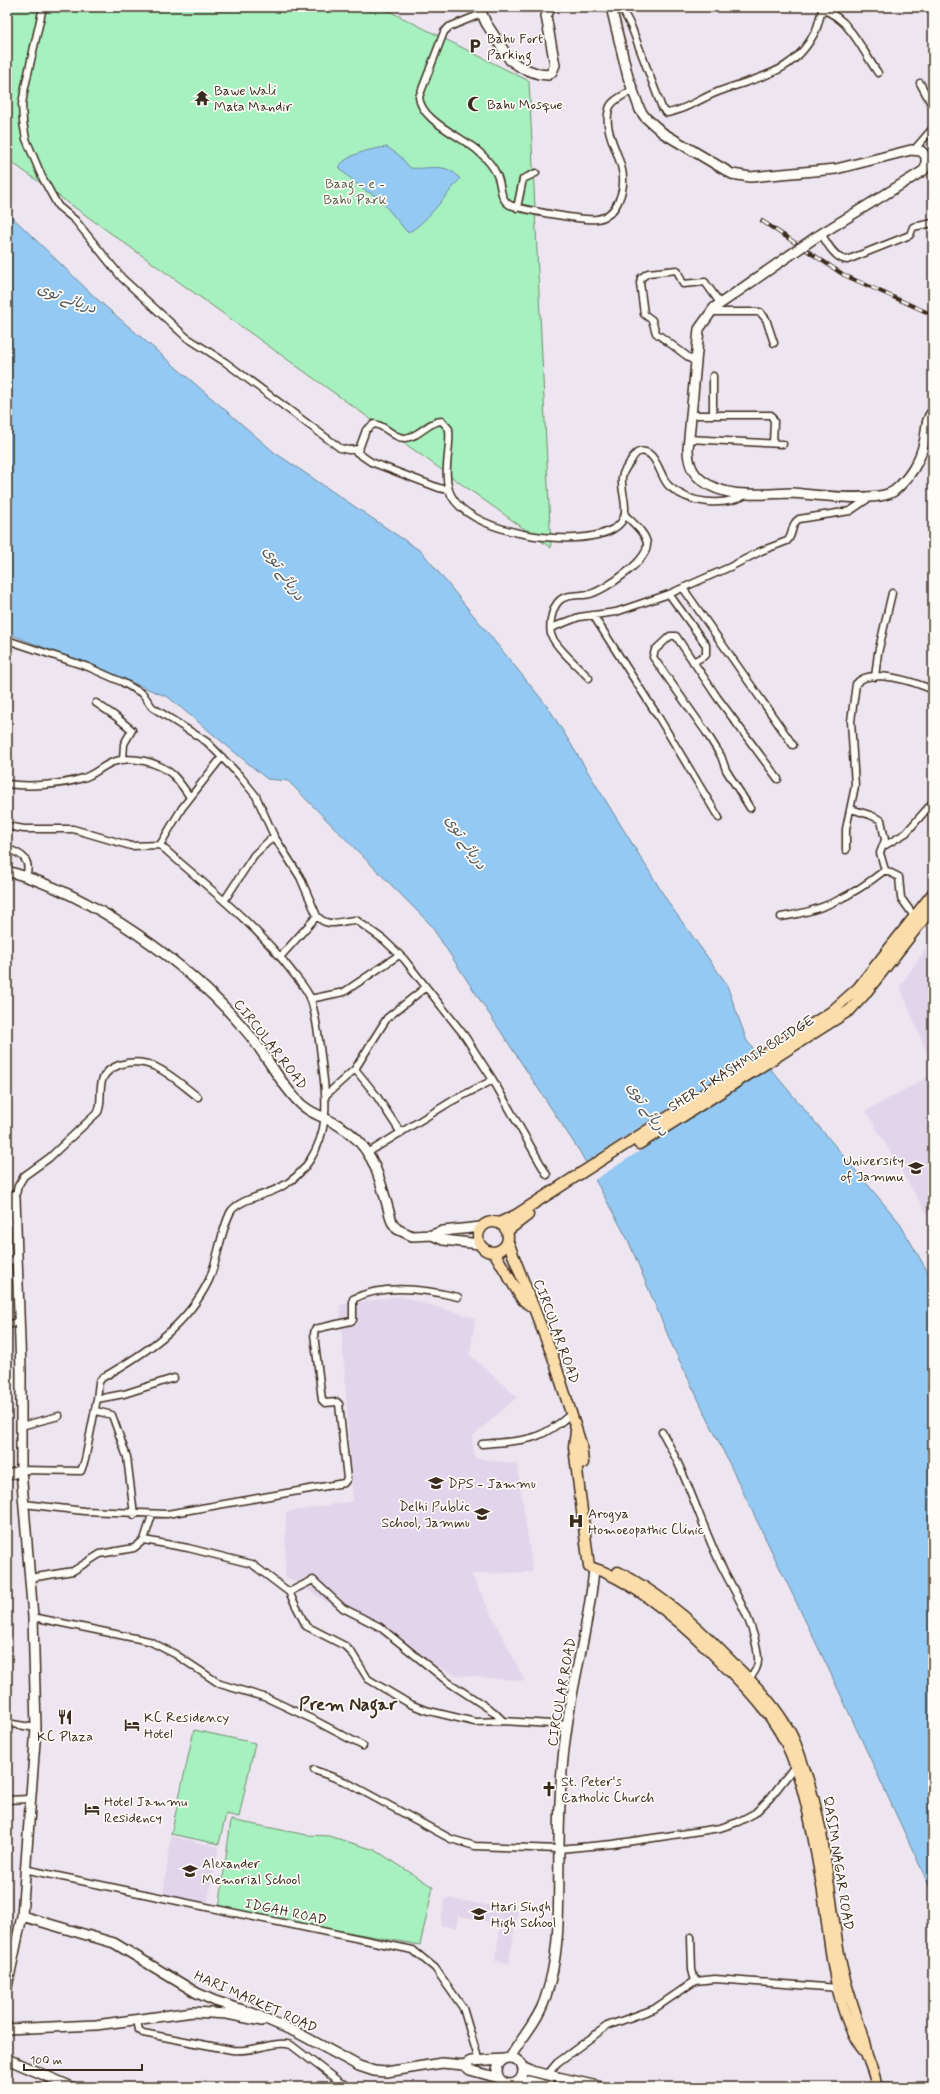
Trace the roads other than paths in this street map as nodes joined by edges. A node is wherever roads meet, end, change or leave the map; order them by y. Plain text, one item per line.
1 (43, 7) edge
2 (551, 7) edge
3 (611, 7) edge
4 (621, 7) edge
5 (823, 8) edge
6 (480, 11) edge
7 (878, 73) dead end
8 (920, 83) dead end
9 (632, 90) junction
10 (933, 107) edge
11 (933, 128) edge
12 (914, 150) junction
13 (536, 173) dead end
14 (517, 208) junction
15 (933, 223) edge
16 (819, 235) junction
17 (720, 303) junction
18 (710, 312) junction
19 (774, 343) dead end
20 (695, 362) junction
21 (714, 376) dead end
22 (933, 411) edge
23 (713, 414) junction
24 (690, 415) junction
25 (688, 439) junction
26 (773, 443) junction
27 (783, 444) dead end
28 (355, 450) junction
29 (449, 490) junction
30 (747, 494) junction
31 (870, 497) junction
32 (625, 515) junction
33 (683, 588) junction
34 (892, 593) dead end
35 (669, 594) junction
36 (593, 615) junction
37 (551, 628) junction
38 (7, 640) edge
39 (693, 662) junction
40 (875, 677) junction
41 (589, 678) dead end
42 (933, 690) edge
43 (96, 703) dead end
44 (793, 745) dead end
45 (222, 757) junction
46 (123, 760) junction
47 (778, 778) dead end
48 (7, 784) edge
49 (190, 797) junction
50 (933, 802) edge
51 (750, 808) dead end
52 (851, 810) junction
53 (719, 818) dead end
54 (7, 826) edge
55 (274, 836) junction
56 (160, 844) junction
57 (884, 846) junction
58 (7, 849) edge
59 (846, 850) dead end
60 (886, 870) junction
61 (7, 871) edge
62 (26, 876) junction
63 (933, 893) edge
64 (224, 901) junction
65 (933, 907) edge
66 (317, 916) junction
67 (914, 916) junction
68 (780, 917) dead end
69 (399, 955) junction
70 (281, 956) junction
71 (426, 987) junction
72 (310, 999) junction
73 (833, 1016) junction
74 (356, 1069) junction
75 (493, 1080) junction
76 (326, 1095) junction
77 (198, 1097) dead end
78 (326, 1119) junction
79 (401, 1133) junction
80 (369, 1152) junction
81 (547, 1175) dead end
82 (11, 1196) edge
83 (517, 1218) junction
84 (499, 1223) junction
85 (482, 1227) junction
86 (508, 1231) junction
87 (432, 1235) junction
88 (508, 1242) junction
89 (480, 1244) junction
90 (494, 1252) junction
91 (18, 1260) junction
92 (7, 1261) edge
93 (458, 1297) dead end
94 (532, 1307) junction
95 (20, 1320) junction
96 (7, 1326) edge
97 (174, 1378) dead end
98 (97, 1399) junction
99 (96, 1411) junction
100 (572, 1413) junction
101 (59, 1416) dead end
102 (21, 1426) junction
103 (662, 1432) dead end
104 (482, 1444) dead end
105 (21, 1470) junction
106 (7, 1476) edge
107 (24, 1504) junction
108 (134, 1514) junction
109 (152, 1515) junction
110 (144, 1540) junction
111 (591, 1563) junction
112 (30, 1578) junction
113 (289, 1592) junction
114 (33, 1617) junction
115 (746, 1682) junction
116 (504, 1721) junction
117 (7, 1723) edge
118 (567, 1725) junction
119 (36, 1728) junction
120 (363, 1746) dead end
121 (794, 1766) junction
122 (314, 1770) dead end
123 (7, 1800) edge
124 (29, 1800) junction
125 (559, 1849) junction
126 (24, 1869) junction
127 (22, 1916) junction
128 (691, 1937) dead end
129 (11, 1945) edge
130 (695, 1980) junction
131 (7, 1987) edge
132 (842, 1988) junction
133 (137, 2020) junction
134 (273, 2023) junction
135 (7, 2029) edge
136 (7, 2059) edge
137 (507, 2059) junction
138 (479, 2061) junction
139 (464, 2065) junction
140 (522, 2066) junction
141 (547, 2075) junction
142 (499, 2078) junction
143 (514, 2084) edge
144 (343, 2086) edge
145 (876, 2086) edge
146 (72, 2087) edge
147 (554, 2087) edge
148 (602, 2087) edge
149 (921, 2087) edge

1 - 28 street
2 - 6 main road
3 - 9 main road
4 - 5 street
5 - 7 street
6 - 14 street
8 - 10 street
9 - 12 main road
9 - 14 street
11 - 12 street
12 - 16 main road
13 - 14 street
15 - 16 street
16 - 17 main road, bridge
17 - 18 main road
17 - 20 street
18 - 19 street
18 - 20 main road
20 - 24 main road
21 - 23 street
22 - 31 main road
23 - 24 street
23 - 26 street
24 - 25 main road
25 - 26 street
25 - 30 main road
26 - 27 street
28 - 29 street
28 - 29 street
29 - 32 street
30 - 31 main road
30 - 32 street
31 - 33 street
32 - 37 street
33 - 35 street
33 - 44 street
34 - 40 street
35 - 36 street
35 - 39 street
36 - 37 street
36 - 53 street
37 - 41 street
38 - 45 street
39 - 47 street
39 - 51 street
40 - 42 street
40 - 52 street
43 - 46 street
45 - 49 street
45 - 55 street
46 - 48 street
46 - 49 street
49 - 56 street
50 - 57 street
52 - 57 street
52 - 59 street
54 - 56 street
55 - 64 street
55 - 66 street
56 - 64 street
57 - 60 street
58 - 62 street
60 - 67 street
60 - 68 street
61 - 62 main road, CIRCULAR ROAD
62 - 78 main road, CIRCULAR ROAD
63 - 67 main road
64 - 70 street
65 - 73 main road
66 - 69 street
66 - 70 street
67 - 73 main road
69 - 71 street
69 - 72 street
70 - 72 street
71 - 74 street
71 - 75 street
72 - 76 street
73 - 83 main road, SHER I KASHMIR BRIDGE
74 - 76 street
74 - 79 street
75 - 79 street
75 - 81 street
76 - 78 street
77 - 82 street
78 - 80 main road, CIRCULAR ROAD
78 - 98 street
79 - 80 street
80 - 87 main road, CIRCULAR ROAD
82 - 91 main road
83 - 84 main road
83 - 86 main road
84 - 85 main road
84 - 86 main road
85 - 87 main road
85 - 89 main road
86 - 88 main road
87 - 89 main road
88 - 90 main road
88 - 94 main road, CIRCULAR ROAD
89 - 90 main road
90 - 94 main road
91 - 92 street
91 - 95 main road
93 - 109 street
94 - 100 main road, CIRCULAR ROAD
95 - 96 street
95 - 102 main road
97 - 98 street
98 - 99 street
99 - 105 street
99 - 108 street
100 - 104 street
100 - 111 main road, CIRCULAR ROAD
101 - 102 street
102 - 105 main road
103 - 115 street
105 - 106 main road
105 - 107 main road
107 - 108 street
107 - 112 main road
108 - 109 street
109 - 110 street
110 - 112 street
110 - 113 street
111 - 115 main road, QASIM NAGAR ROAD
111 - 118 main road, CIRCULAR ROAD
112 - 114 main road
113 - 116 street
113 - 116 street
114 - 119 main road
114 - 120 street
115 - 121 main road, QASIM NAGAR ROAD
115 - 132 main road, QASIM NAGAR ROAD
116 - 118 street
117 - 119 street
118 - 125 main road, CIRCULAR ROAD
119 - 124 main road
121 - 125 street
121 - 132 main road, QASIM NAGAR ROAD
122 - 125 street
123 - 124 street
124 - 126 main road
125 - 137 main road, CIRCULAR ROAD
126 - 127 main road
126 - 138 street, IDGAH ROAD
127 - 129 main road
127 - 134 main road, HARI MARKET ROAD
128 - 130 street
129 - 131 main road
130 - 132 street
130 - 141 street
132 - 145 main road, QASIM NAGAR ROAD
133 - 134 main road
133 - 135 main road
133 - 144 street
134 - 139 main road, HARI MARKET ROAD
136 - 146 main road
137 - 138 main road
137 - 140 main road
137 - 142 main road
138 - 139 main road
139 - 142 main road
140 - 141 main road
140 - 143 main road
141 - 148 main road
142 - 143 main road
143 - 147 main road
145 - 149 street

